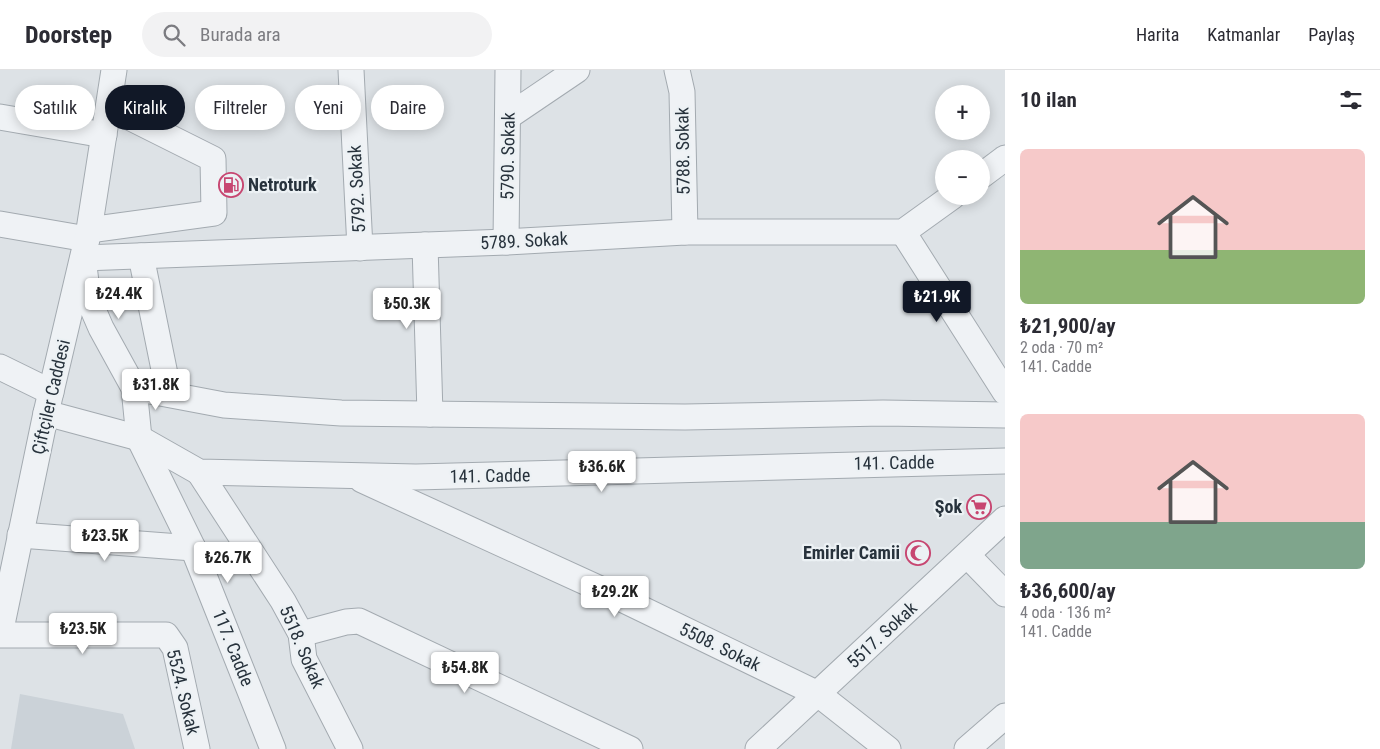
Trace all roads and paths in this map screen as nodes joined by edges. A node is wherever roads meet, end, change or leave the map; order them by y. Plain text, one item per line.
1 (114, 70) edge
2 (352, 70) edge
3 (508, 70) edge
4 (577, 70) edge
5 (677, 70) edge
6 (112, 85) edge
7 (509, 116) junction
8 (0, 117) edge
9 (105, 129) edge
10 (155, 130) edge
11 (104, 135) junction
12 (1005, 158) edge
13 (990, 169) edge
14 (941, 205) edge
15 (0, 224) edge
16 (685, 232) junction
17 (904, 232) junction
18 (506, 242) junction
19 (87, 243) junction
20 (425, 245) junction
21 (360, 248) junction
22 (141, 256) junction
23 (996, 358) edge
24 (0, 367) edge
25 (134, 388) junction
26 (1005, 392) edge
27 (169, 394) junction
28 (49, 403) junction
29 (430, 414) junction
30 (1005, 415) edge
31 (139, 438) junction
32 (1005, 461) edge
33 (199, 472) junction
34 (350, 475) junction
35 (1005, 519) edge
36 (20, 535) junction
37 (193, 548) junction
38 (967, 556) junction
39 (1005, 594) edge
40 (0, 634) edge
41 (300, 634) junction
42 (818, 694) junction
43 (1005, 716) edge
44 (197, 749) edge
45 (273, 749) edge
46 (350, 749) edge
47 (630, 749) edge
48 (758, 749) edge
49 (888, 749) edge
50 (967, 749) edge

1 - 6 street, Çiftçiler Caddesi
2 - 21 street, 5792. Sokak
3 - 7 street, 5790. Sokak
4 - 7 street
5 - 16 street, 5788. Sokak
7 - 18 street, 5790. Sokak
8 - 11 street
9 - 11 street, Çiftçiler Caddesi
10 - 19 street
11 - 19 street, Çiftçiler Caddesi
12 - 13 street
14 - 17 street
15 - 19 street
16 - 17 street, 5789. Sokak
16 - 18 street, 5789. Sokak
17 - 23 street
18 - 20 street, 5789. Sokak
19 - 22 street, 5789. Sokak
19 - 25 street
19 - 28 street, Çiftçiler Caddesi
20 - 21 street, 5789. Sokak
20 - 29 street
21 - 22 street, 5789. Sokak
22 - 27 street
23 - 26 street
24 - 28 street, 141. Cadde
25 - 27 street
25 - 31 street
27 - 29 street
28 - 31 street, 141. Cadde
28 - 36 street, Çiftçiler Caddesi
29 - 30 street
31 - 33 street, 141. Cadde
31 - 37 street, 117. Cadde
32 - 34 street, 141. Cadde
33 - 34 street, 141. Cadde
33 - 41 street, 5518. Sokak
34 - 42 street, 5508. Sokak
35 - 38 street, 5517. Sokak
36 - 37 street
36 - 40 street, Çiftçiler Caddesi
37 - 45 street, 117. Cadde
38 - 39 street
38 - 42 street, 5517. Sokak
40 - 44 street, 5524. Sokak
41 - 46 street, 5518. Sokak
41 - 47 street
42 - 48 street, 5517. Sokak
42 - 49 street, 5508. Sokak
43 - 50 street

